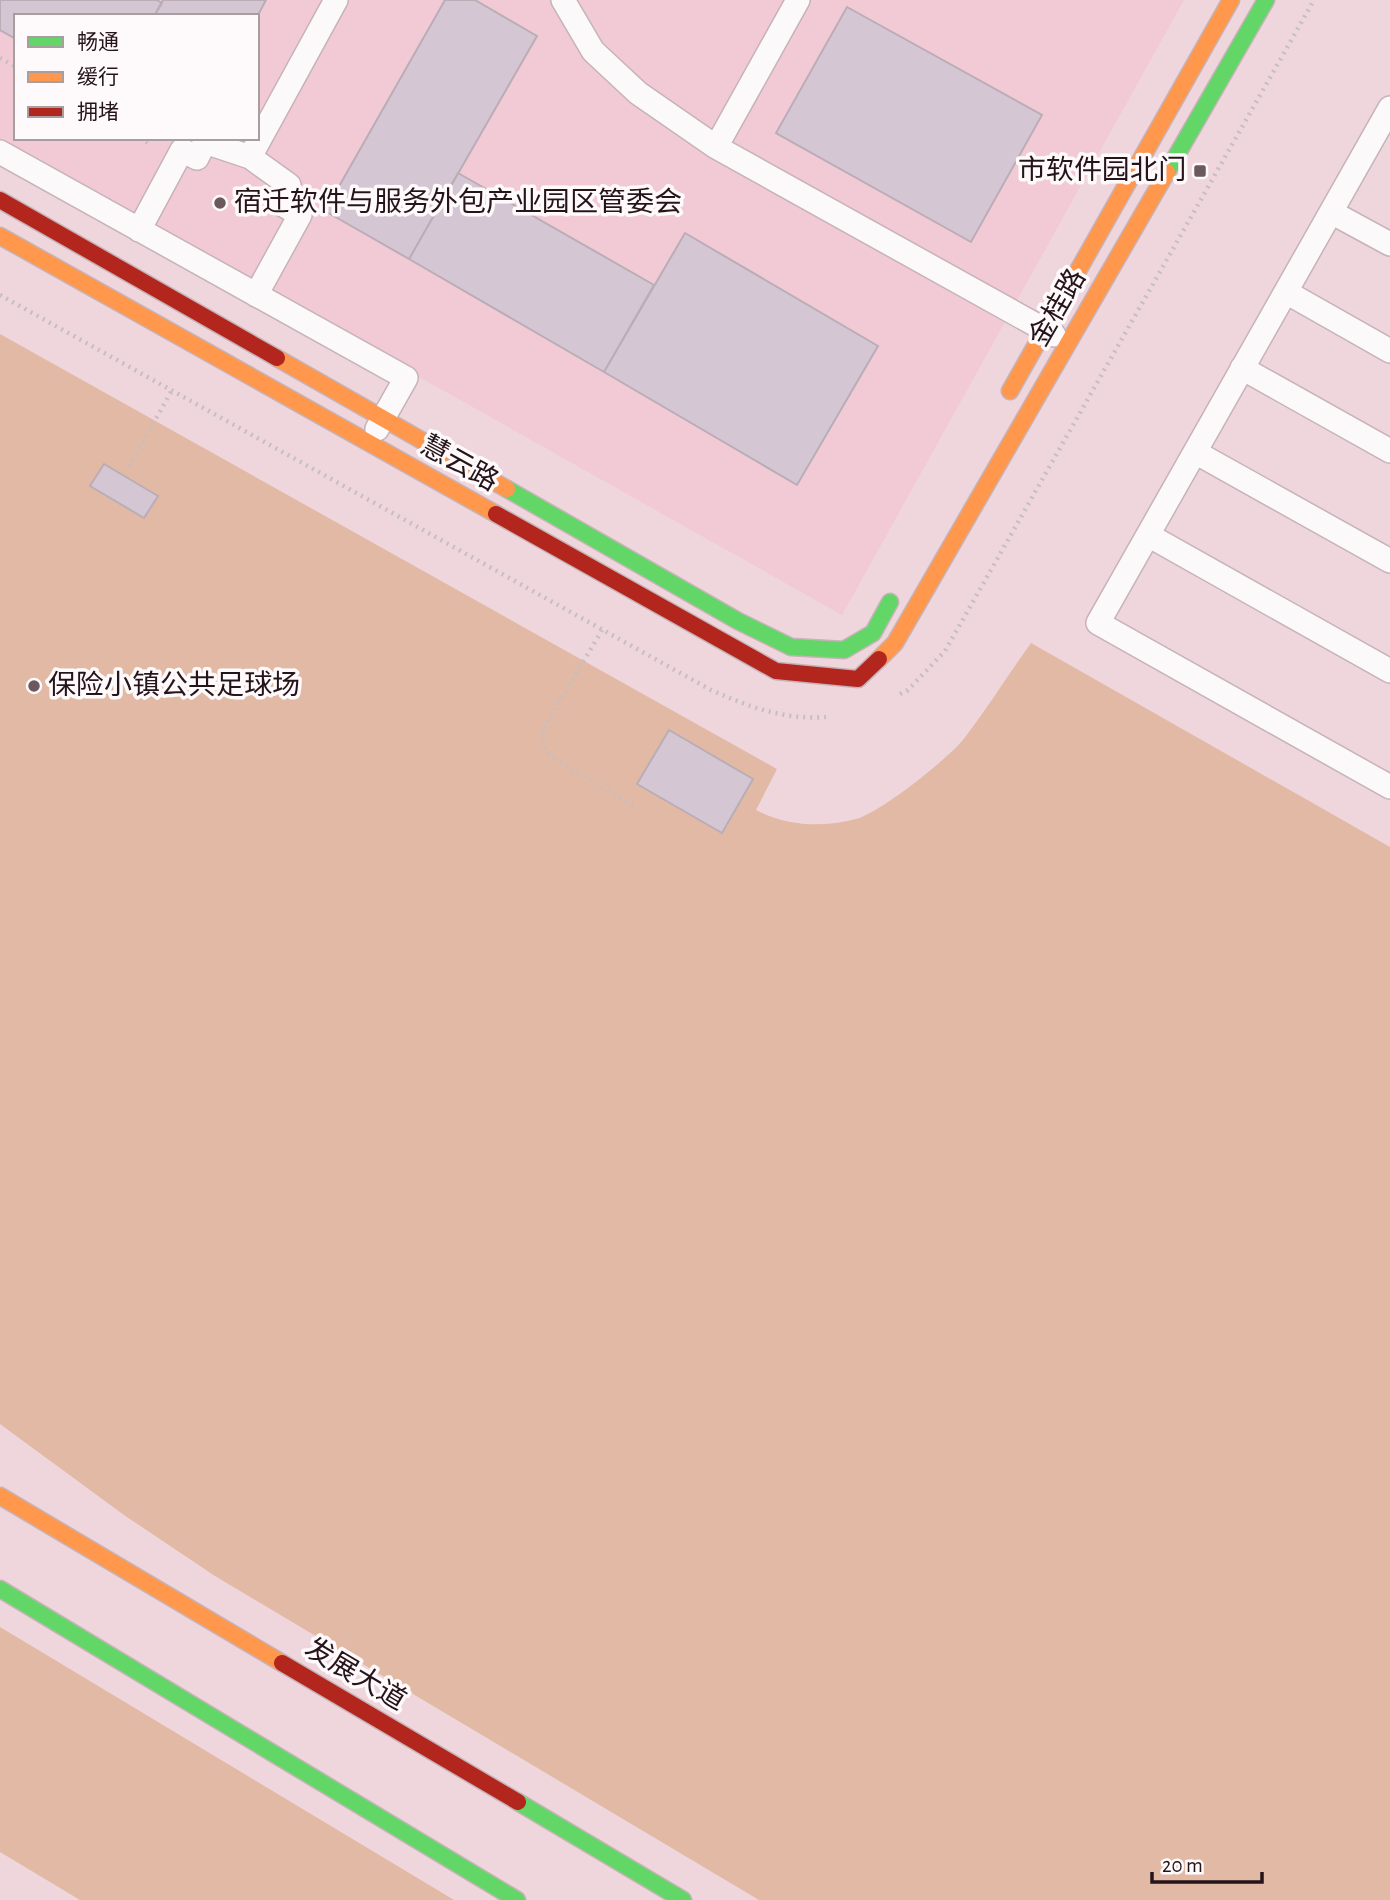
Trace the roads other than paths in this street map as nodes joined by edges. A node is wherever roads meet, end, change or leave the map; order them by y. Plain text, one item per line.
1 (336, 0) edge
2 (564, 0) edge
3 (799, 0) edge
4 (1231, 0) edge
5 (1266, 0) edge
6 (1386, 122) edge
7 (716, 147) junction
8 (0, 152) edge
9 (250, 157) junction
10 (0, 200) edge
11 (1331, 212) junction
12 (139, 230) junction
13 (0, 236) edge
14 (1390, 244) edge
15 (1286, 292) junction
16 (256, 295) junction
17 (1045, 330) junction
18 (1069, 342) junction
19 (1390, 351) edge
20 (1242, 368) junction
21 (1003, 402) dead end
22 (383, 418) junction
23 (369, 444) junction
24 (1390, 451) edge
25 (1195, 452) junction
26 (1148, 535) junction
27 (1390, 561) edge
28 (900, 584) dead end
29 (895, 643) joint
30 (1390, 671) edge
31 (1390, 787) edge
32 (0, 1496) edge
33 (0, 1589) edge
34 (517, 1900) edge
35 (683, 1900) edge

1 - 9 lane
2 - 7 lane
3 - 7 lane
4 - 17 street, 金桂路
5 - 18 street, 金桂路
6 - 11 lane
7 - 17 lane
8 - 12 lane
9 - 12 lane
9 - 16 lane
10 - 22 street, 慧云路
11 - 14 lane
11 - 15 lane
12 - 16 lane
13 - 23 street, 慧云路
15 - 19 lane
15 - 20 lane
16 - 22 lane
17 - 18 lane
17 - 21 street, 金桂路
18 - 29 street, 金桂路
20 - 24 lane
20 - 25 lane
22 - 23 lane
22 - 28 street, 慧云路
23 - 29 street, 慧云路
25 - 26 lane
25 - 27 lane
26 - 30 lane
26 - 31 lane
32 - 35 street, 发展大道
33 - 34 street

